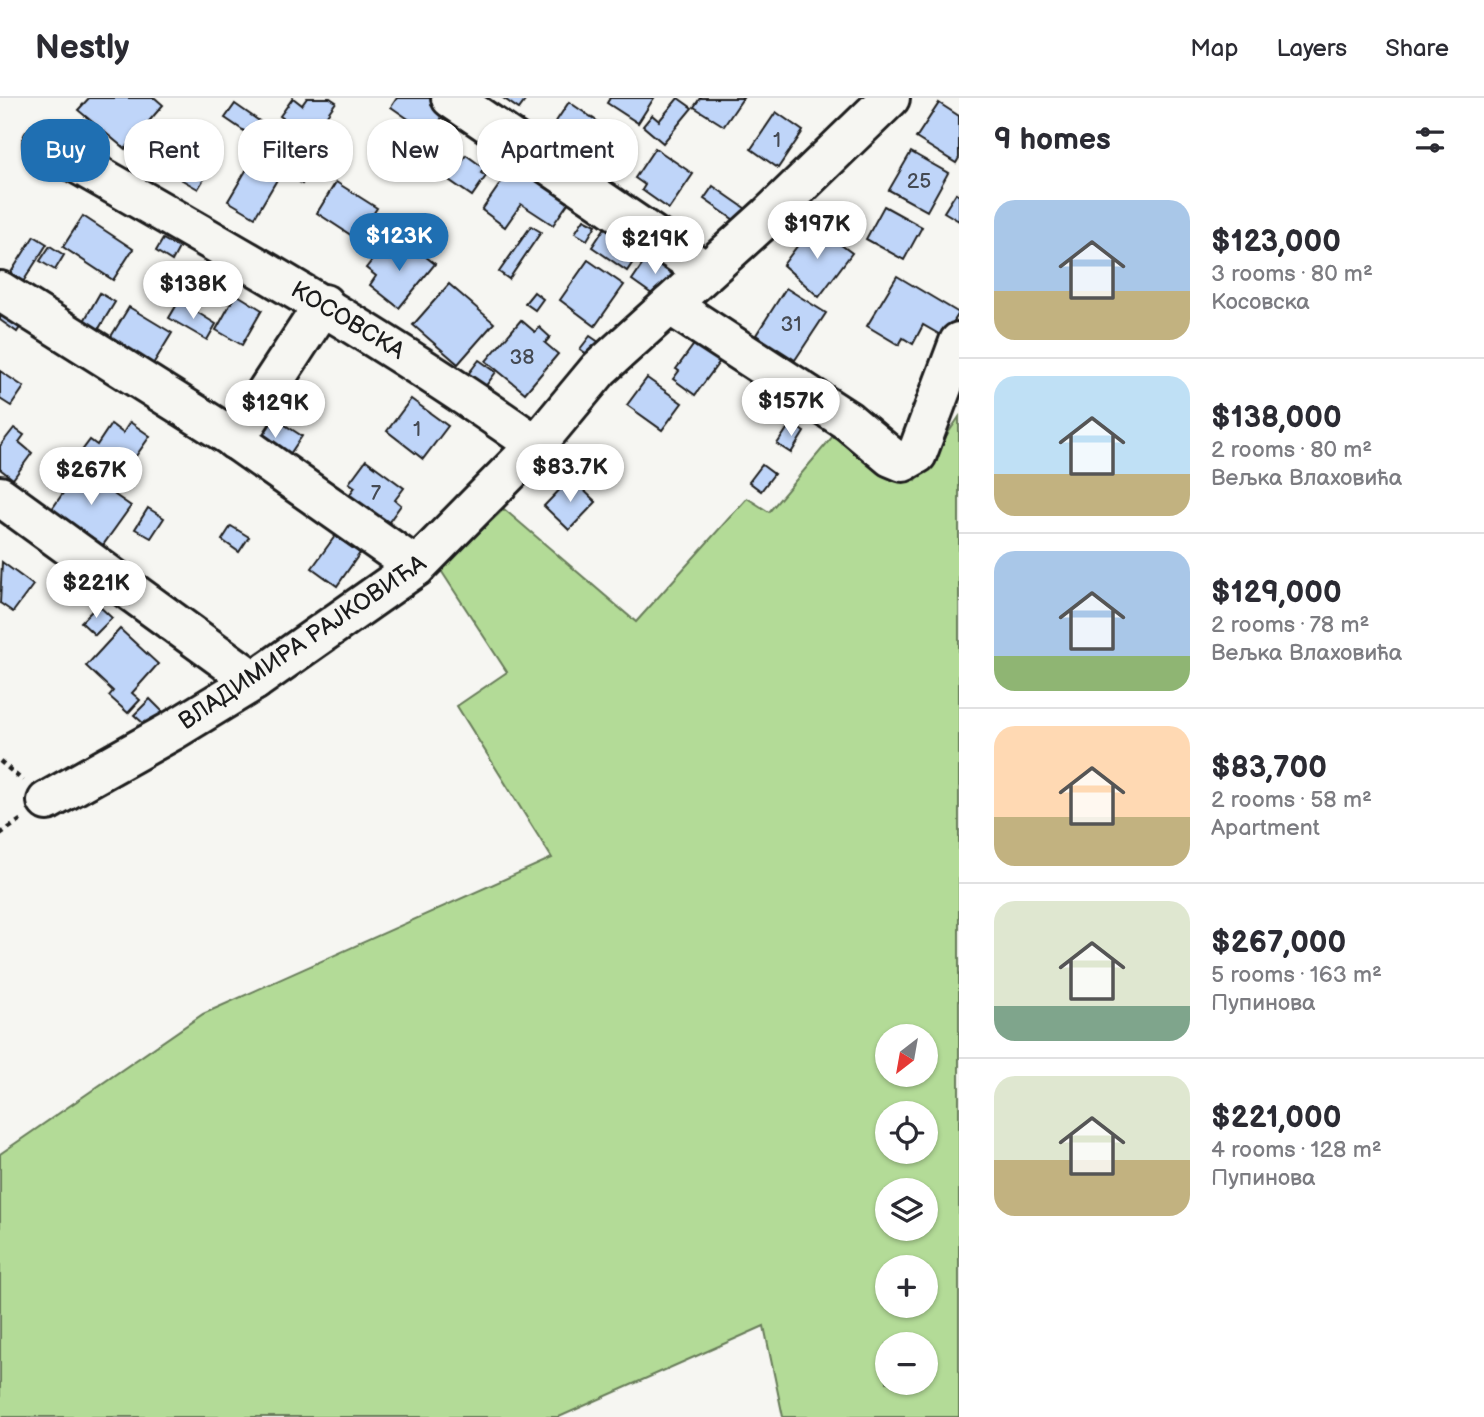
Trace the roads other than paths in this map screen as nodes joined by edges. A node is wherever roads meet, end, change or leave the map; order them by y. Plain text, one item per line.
1 (451, 98) edge
2 (875, 102) edge
3 (108, 182) edge
4 (705, 271) junction
5 (0, 291) edge
6 (324, 304) junction
7 (670, 305) junction
8 (959, 342) edge
9 (235, 440) junction
10 (536, 444) junction
11 (0, 496) edge
12 (416, 567) junction
13 (254, 681) junction
14 (47, 800) dead end

1 - 4 street
2 - 4 street, ВЛАДИМИРА РАЈКОВИЋА
3 - 6 street, КОСОВСКА
4 - 7 street, ВЛАДИМИРА РАЈКОВИЋА
5 - 9 street
6 - 9 street
6 - 10 street, КОСОВСКА
7 - 8 street
7 - 10 street, ВЛАДИМИРА РАЈКОВИЋА
9 - 12 street
10 - 12 street, ВЛАДИМИРА РАЈКОВИЋА
11 - 13 street
12 - 13 street, ВЛАДИМИРА РАЈКОВИЋА
13 - 14 street, ВЛАДИМИРА РАЈКОВИЋА

